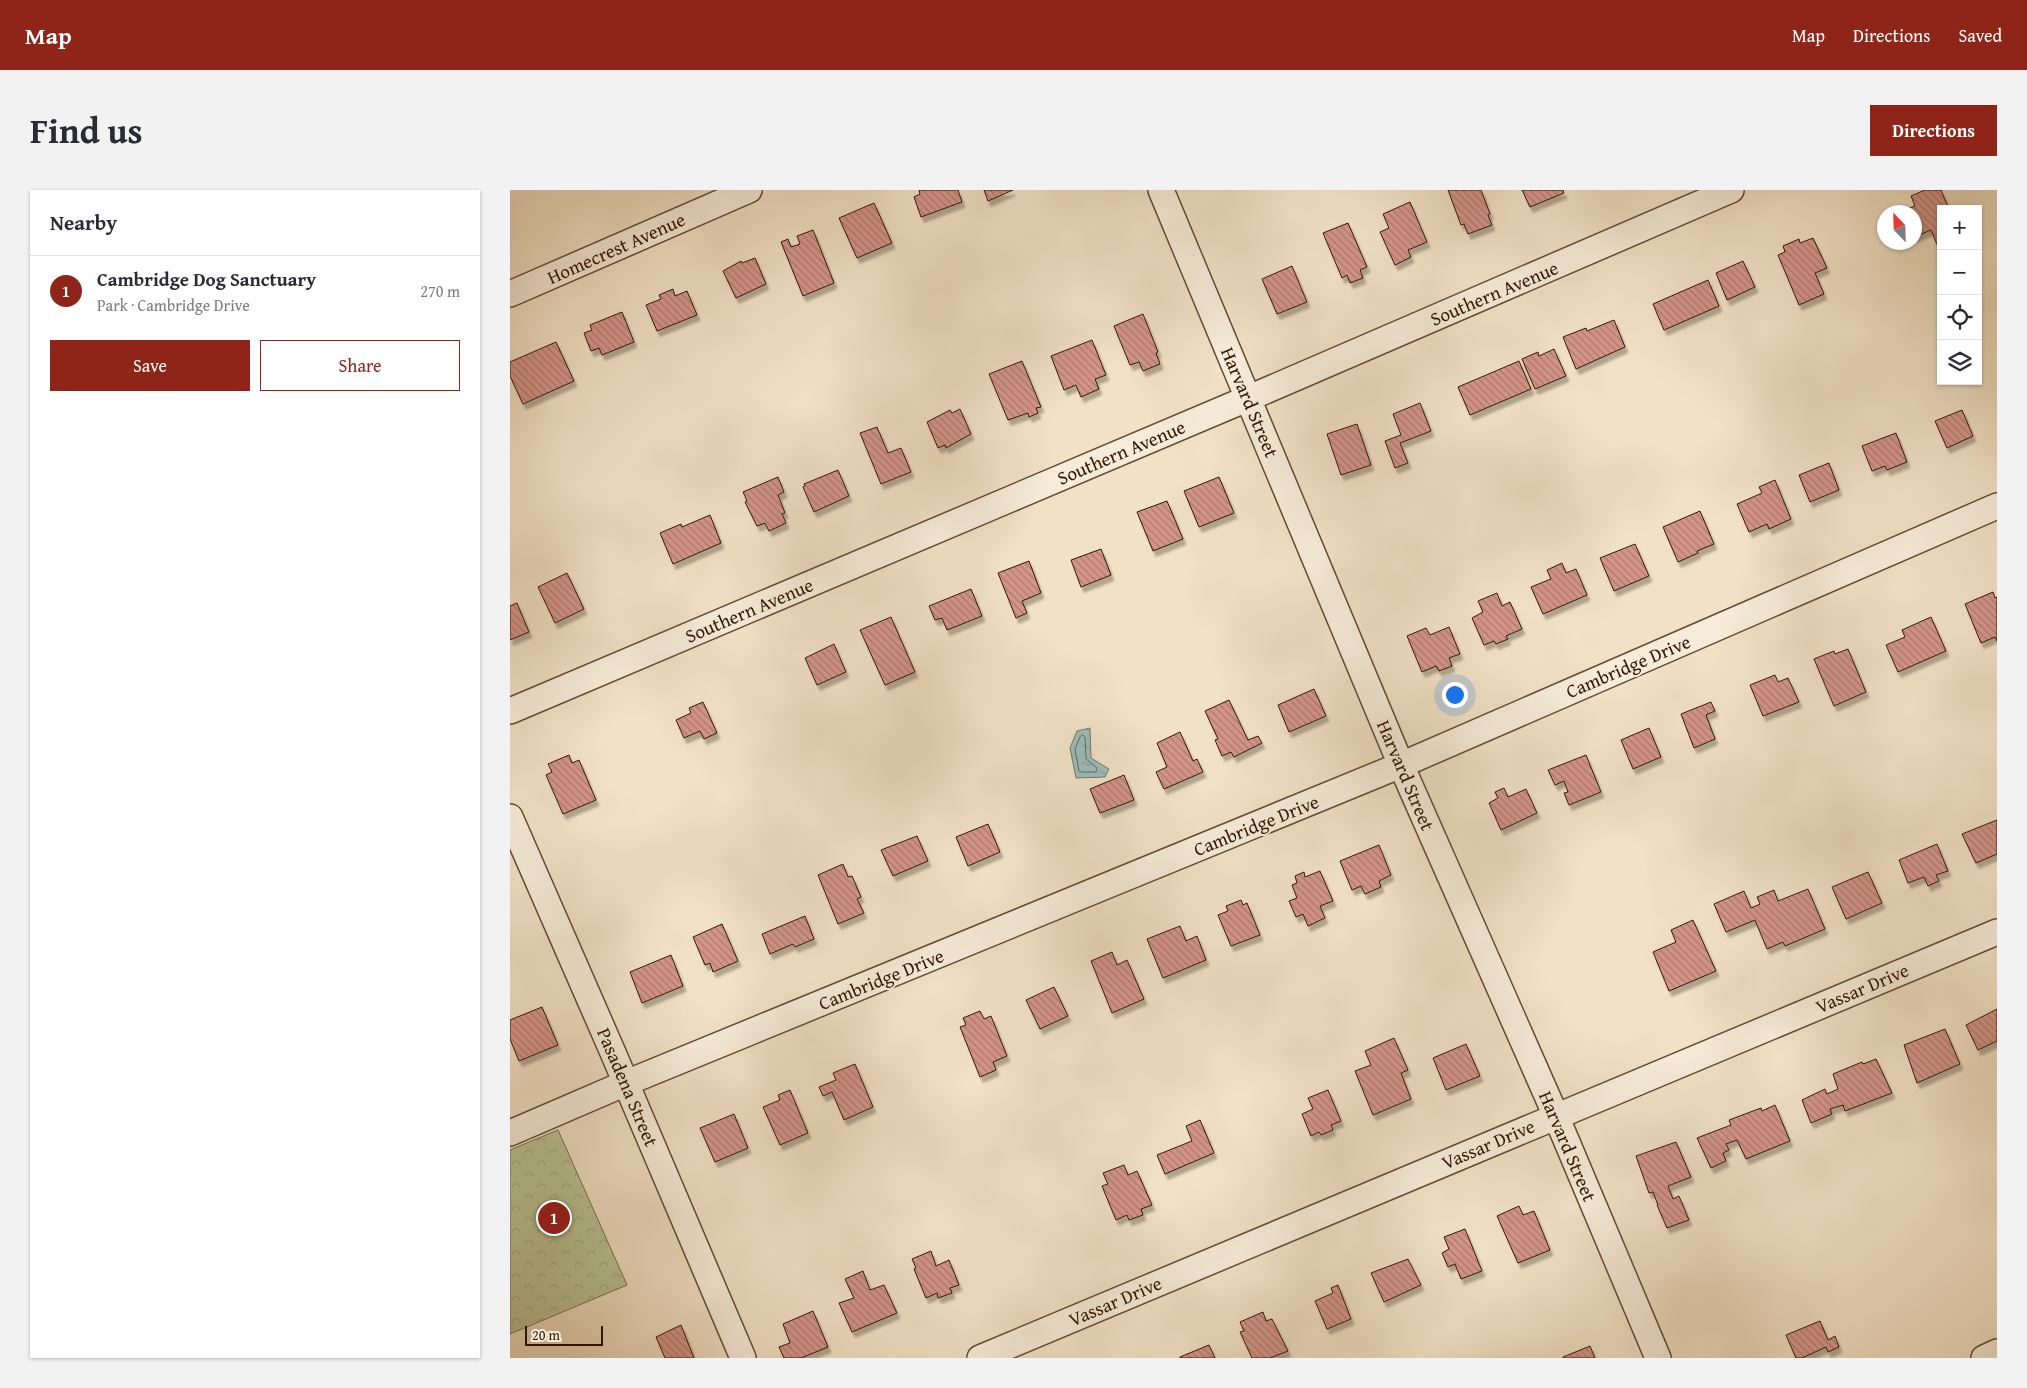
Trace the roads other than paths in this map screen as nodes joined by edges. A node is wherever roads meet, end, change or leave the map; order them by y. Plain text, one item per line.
1 (749, 190) edge
2 (1161, 190) edge
3 (1732, 190) edge
4 (510, 294) edge
5 (1249, 398) junction
6 (1997, 506) edge
7 (510, 712) edge
8 (1401, 765) junction
9 (510, 817) edge
10 (1997, 932) edge
11 (626, 1084) junction
12 (1556, 1116) junction
13 (510, 1133) edge
14 (1997, 1352) edge
15 (743, 1358) edge
16 (980, 1358) edge
17 (1658, 1358) edge
18 (1984, 1358) edge

1 - 4 street, Homecrest Avenue
2 - 5 street, Harvard Street
3 - 5 street, Southern Avenue
5 - 7 street, Southern Avenue
5 - 8 street, Harvard Street
6 - 8 street, Cambridge Drive
8 - 11 street, Cambridge Drive
8 - 12 street, Harvard Street
9 - 11 street, Pasadena Street
10 - 12 street, Vassar Drive
11 - 13 street, Cambridge Drive
11 - 15 street, Pasadena Street
12 - 16 street, Vassar Drive
12 - 17 street, Harvard Street
14 - 18 street

